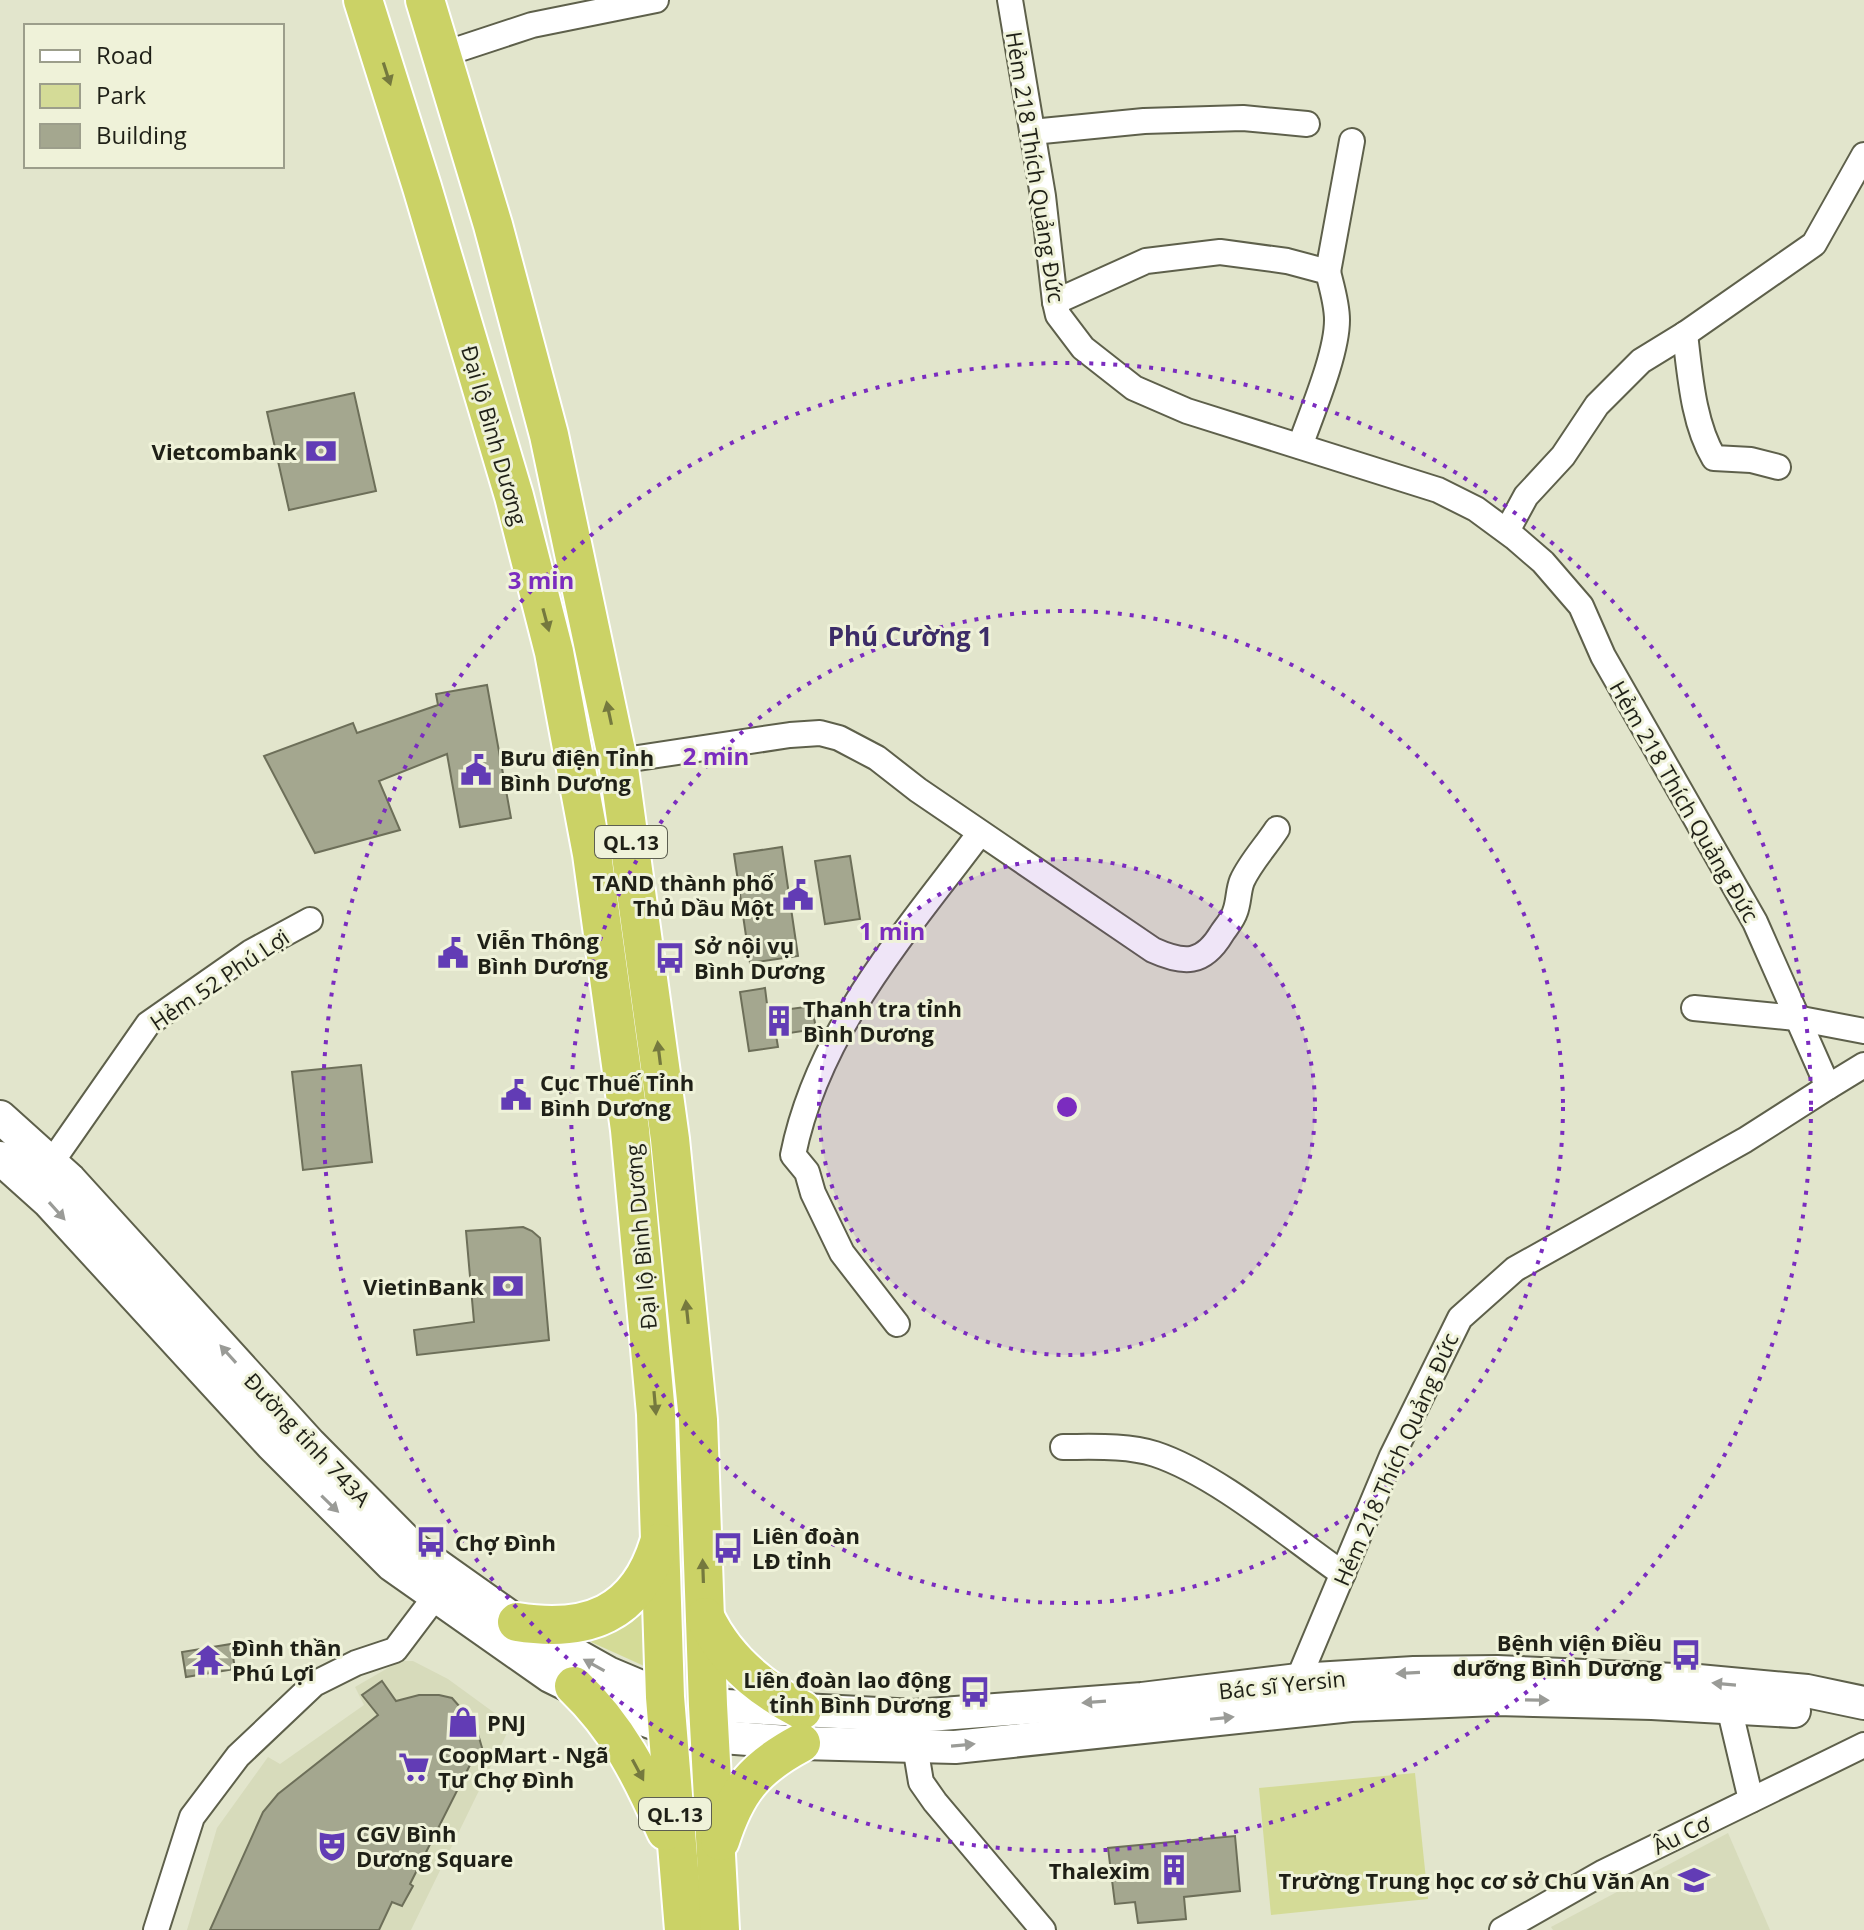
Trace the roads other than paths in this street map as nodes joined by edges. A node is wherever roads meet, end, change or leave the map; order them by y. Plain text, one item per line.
1 (363, 0) edge
2 (425, 0) edge
3 (656, 0) edge
4 (1010, 0) edge
5 (441, 55) junction
6 (1307, 124) dead end
7 (1032, 132) junction
8 (1352, 141) dead end
9 (1864, 155) edge
10 (1328, 272) junction
11 (1055, 302) junction
12 (1685, 334) junction
13 (1300, 446) junction
14 (1778, 467) dead end
15 (1507, 531) junction
16 (618, 761) junction
17 (577, 768) junction
18 (1277, 829) dead end
19 (980, 833) junction
20 (310, 920) dead end
21 (1694, 1008) dead end
22 (1796, 1018) junction
23 (1864, 1031) edge
24 (1864, 1065) edge
25 (1828, 1087) junction
26 (0, 1117) edge
27 (0, 1158) edge
28 (51, 1163) junction
29 (897, 1324) dead end
30 (1063, 1447) dead end
31 (300, 1454) junction
32 (660, 1541) junction
33 (1343, 1574) junction
34 (435, 1597) junction
35 (704, 1615) junction
36 (517, 1622) junction
37 (574, 1686) junction
38 (1621, 1689) junction
39 (1297, 1695) junction
40 (1860, 1703) edge
41 (1729, 1707) junction
42 (1144, 1712) junction
43 (666, 1713) junction
44 (708, 1721) junction
45 (802, 1726) junction
46 (1864, 1745) edge
47 (915, 1746) junction
48 (1751, 1800) junction
49 (697, 1863) junction
50 (1517, 1926) edge
51 (156, 1930) edge
52 (684, 1930) edge
53 (720, 1930) edge
54 (1043, 1930) edge

1 -> 17 highway, Đại lộ Bình Dương / QL.13
2 - 5 highway, Đại lộ Bình Dương / QL.13
3 - 5 street
4 - 7 street, Hẻm 218 Thích Quảng Đức
16 -> 5 highway, Đại lộ Bình Dương / QL.13
6 - 7 street
7 - 11 street, Hẻm 218 Thích Quảng Đức
8 - 10 street
9 - 12 street
10 - 11 street
10 - 13 street
11 - 13 street, Hẻm 218 Thích Quảng Đức
12 - 14 street
12 - 15 street
13 - 15 street, Hẻm 218 Thích Quảng Đức
15 - 22 street, Hẻm 218 Thích Quảng Đức
16 - 17 highway
16 - 19 street
35 -> 16 highway, Đại lộ Bình Dương / QL.13
17 -> 32 highway, Đại lộ Bình Dương / QL.13
18 - 19 street
19 - 29 street
20 - 28 street, Hẻm 52 Phú Lợi
21 - 22 street
22 - 23 street
22 - 25 street, Hẻm 218 Thích Quảng Đức
24 - 25 street
25 - 33 street, Hẻm 218 Thích Quảng Đức
26 - 28 main road, Đường tỉnh 743A
27 -> 31 main road, Đường tỉnh 743A
31 -> 28 main road, Đường tỉnh 743A
30 - 33 street
31 -> 34 main road, Đường tỉnh 743A
31 - 36 main road, Đường tỉnh 743A
32 - 36 highway
32 - 43 highway, Đại lộ Bình Dương / QL.13
33 - 39 street, Hẻm 218 Thích Quảng Đức
34 - 37 main road, Đường tỉnh 743A
34 - 51 street
35 - 44 highway, Đại lộ Bình Dương / QL.13
35 - 45 highway
43 -> 36 main road, Đường tỉnh 743A
37 - 43 main road, Đường tỉnh 743A
37 -> 49 highway
38 - 39 main road, Bác sĩ Yersin
40 -> 38 main road, Bác sĩ Yersin
38 - 41 main road, Bác sĩ Yersin
39 - 42 main road, Bác sĩ Yersin
40 - 41 main road, Bác sĩ Yersin
41 - 48 street
42 -> 45 main road, Bác sĩ Yersin
47 -> 42 main road, Bác sĩ Yersin
43 - 44 highway
43 - 49 highway, Đại lộ Bình Dương / QL.13
44 - 45 main road, Bác sĩ Yersin
44 - 49 highway, Đại lộ Bình Dương / QL.13
45 - 47 main road, Bác sĩ Yersin
45 - 49 highway
46 - 48 street, Âu Cơ
47 - 54 street
48 - 50 street, Âu Cơ
49 - 52 highway, Đại lộ Bình Dương / QL.13
49 - 53 highway, Đại lộ Bình Dương / QL.13

